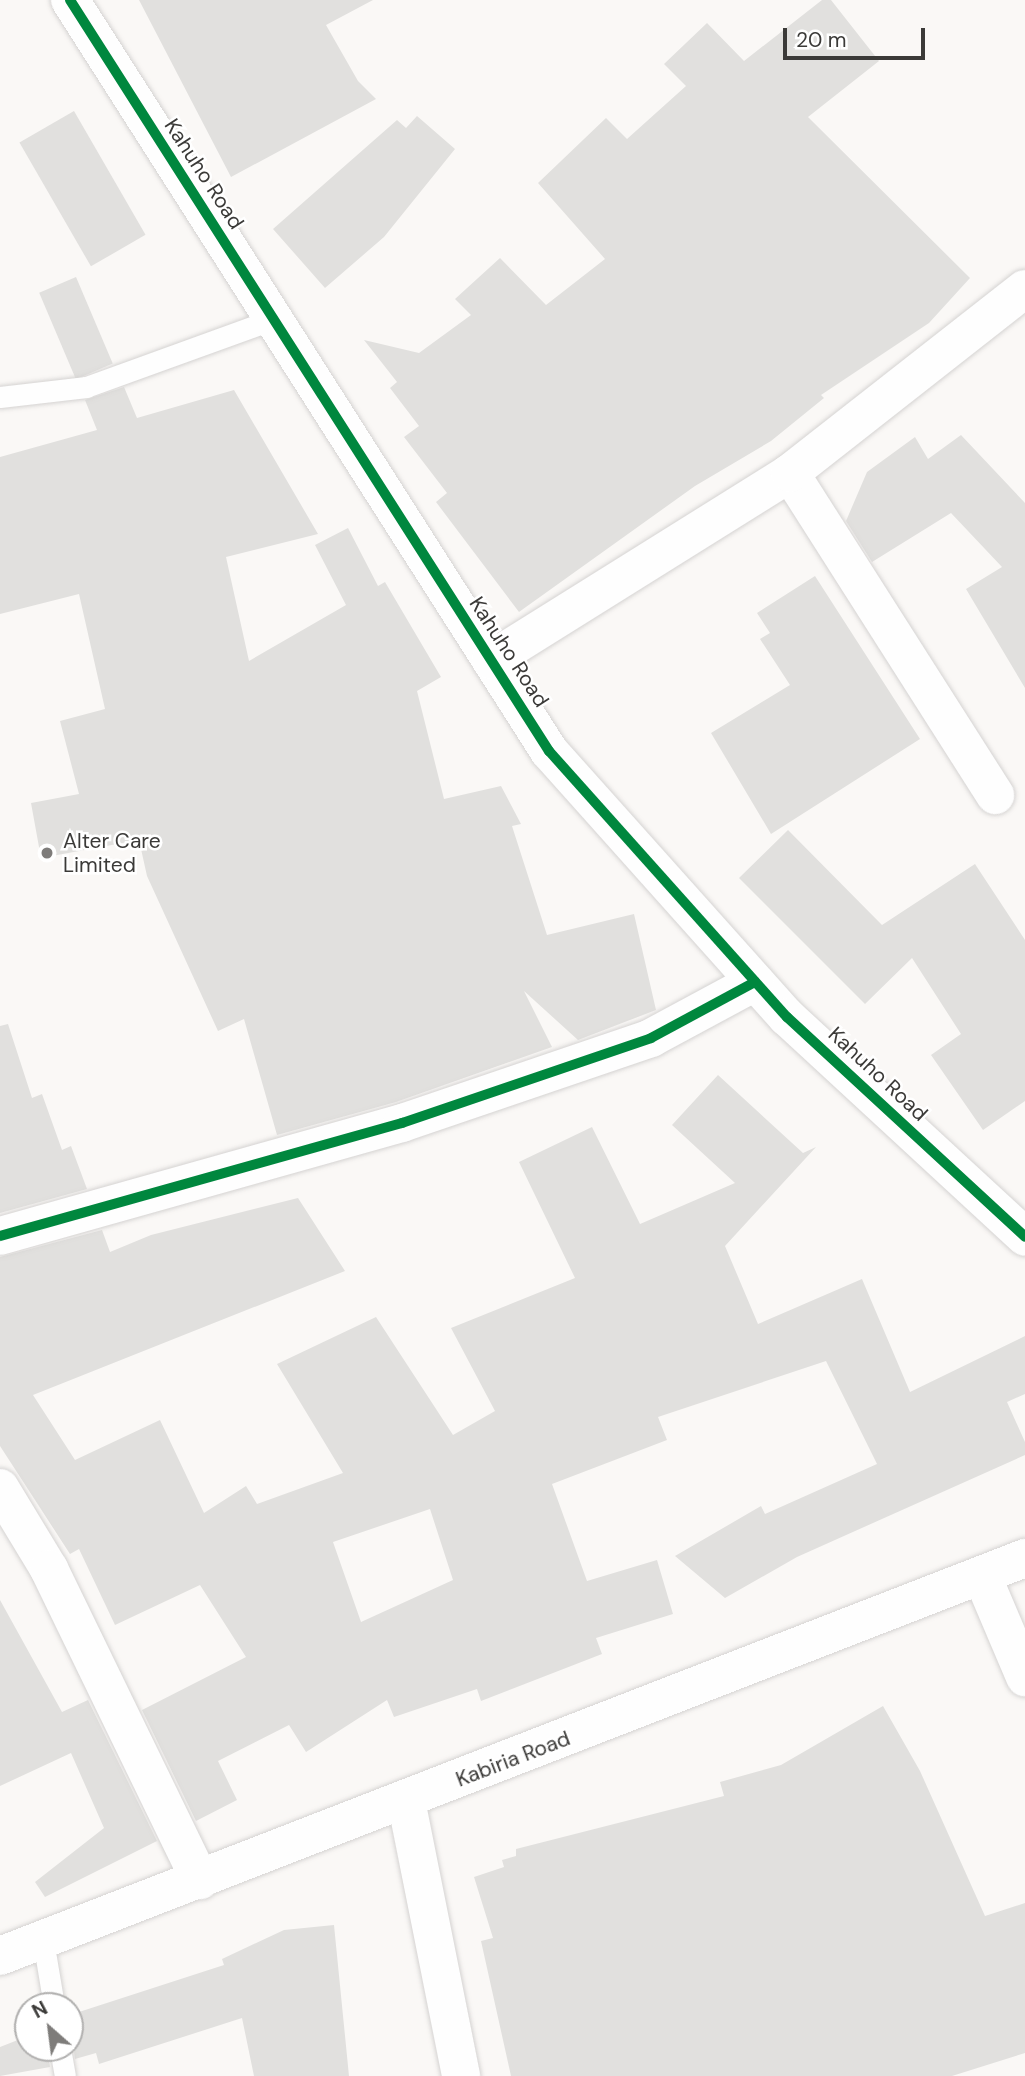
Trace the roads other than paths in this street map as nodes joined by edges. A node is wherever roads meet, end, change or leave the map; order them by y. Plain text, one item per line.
1 (70, 0) edge
2 (1025, 289) edge
3 (274, 319) junction
4 (0, 397) edge
5 (790, 472) junction
6 (491, 660) junction
7 (995, 795) dead end
8 (755, 982) junction
9 (0, 1236) edge
10 (1025, 1237) edge
11 (0, 1488) edge
12 (1025, 1558) edge
13 (983, 1577) junction
14 (1025, 1677) edge
15 (406, 1800) junction
16 (200, 1880) junction
17 (43, 1940) junction
18 (0, 1956) edge
19 (52, 1992) edge
20 (461, 2076) edge

1 - 3 street, Kahuho Road
2 - 5 street
3 - 4 lane
3 - 6 street, Kahuho Road
5 - 6 street
5 - 7 street
6 - 8 street, Kahuho Road
8 - 9 street
8 - 10 street, Kahuho Road
11 - 16 street
12 - 13 street, Kabiria Road
13 - 14 street
13 - 15 street, Kabiria Road
15 - 16 street, Kabiria Road
15 - 20 street
16 - 17 street, Kabiria Road
17 - 18 street, Kabiria Road
17 - 19 lane

